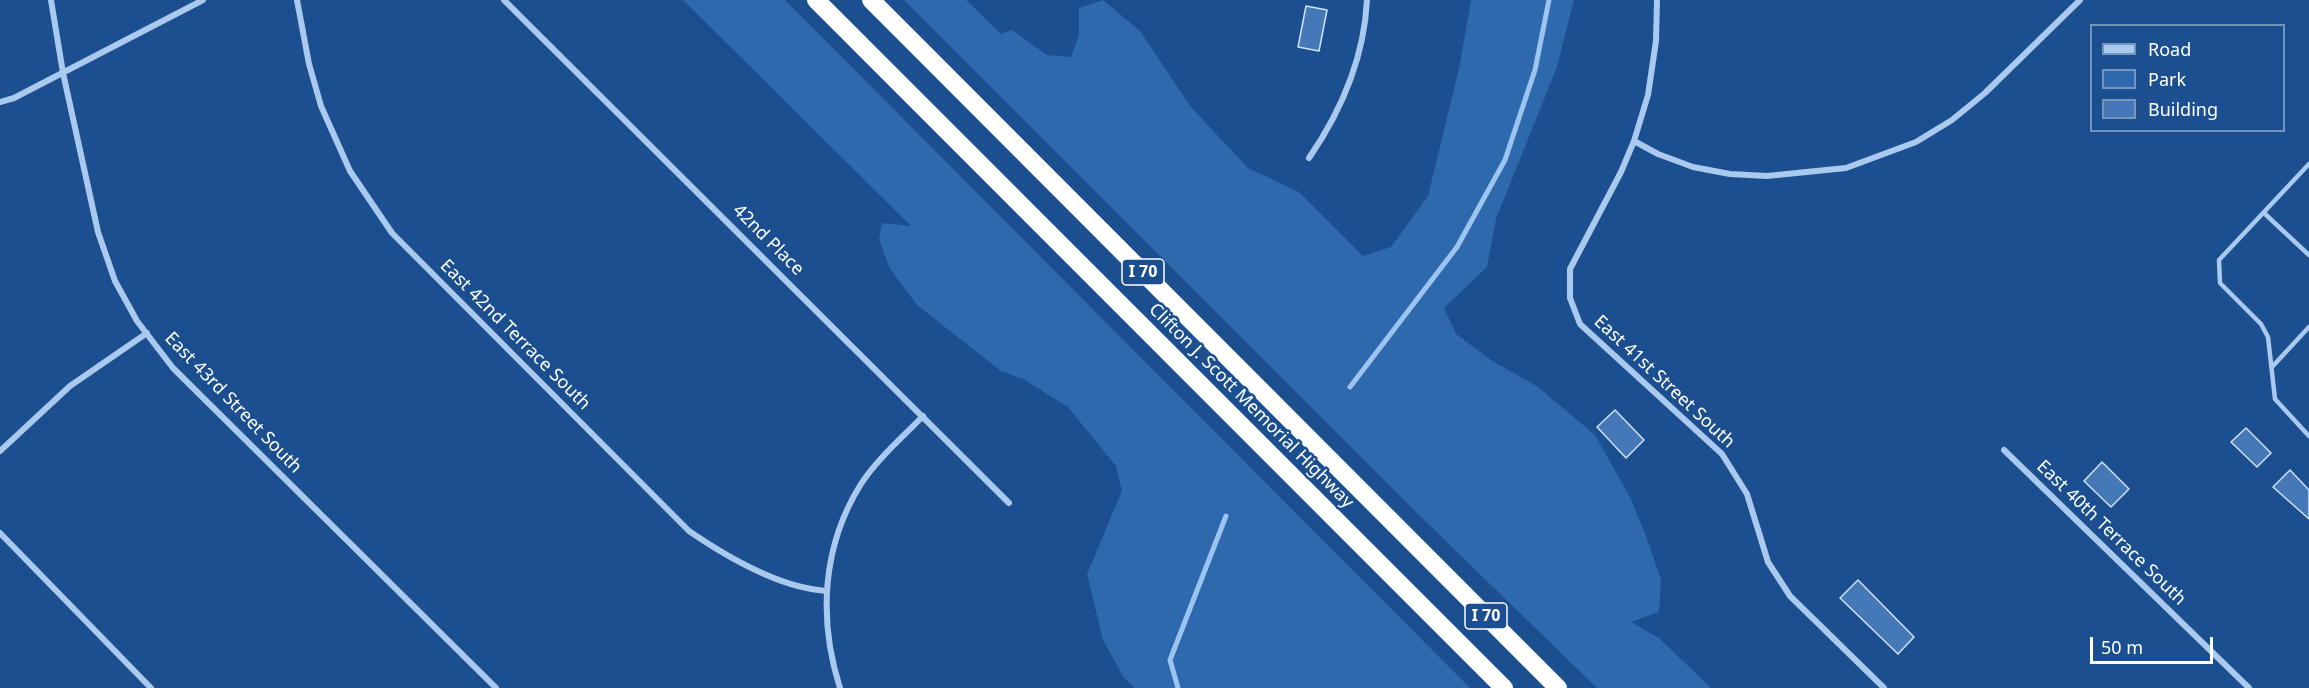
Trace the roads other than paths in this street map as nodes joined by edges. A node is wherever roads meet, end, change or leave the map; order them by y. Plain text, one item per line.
1 (51, 0) edge
2 (203, 0) edge
3 (297, 0) edge
4 (504, 0) edge
5 (816, 0) edge
6 (872, 0) edge
7 (1367, 0) edge
8 (1657, 0) edge
9 (2080, 0) edge
10 (63, 74) junction
11 (0, 102) edge
12 (1634, 141) junction
13 (1309, 158) dead end
14 (2309, 164) edge
15 (2264, 213) junction
16 (2309, 255) edge
17 (2309, 327) edge
18 (147, 333) junction
19 (2271, 367) junction
20 (923, 416) junction
21 (2309, 436) edge
22 (2004, 450) dead end
23 (0, 451) edge
24 (1009, 503) dead end
25 (0, 533) edge
26 (827, 591) junction
27 (152, 688) edge
28 (496, 688) edge
29 (840, 688) edge
30 (1504, 688) edge
31 (1558, 688) edge
32 (1884, 688) edge
33 (2249, 688) edge

1 - 10 street, East 43rd Street South
2 - 10 street
3 - 26 street, East 42nd Terrace South
4 - 20 street, 42nd Place
5 - 30 highway, Clifton J. Scott Memorial Highway / I 70
6 - 31 highway, Clifton J. Scott Memorial Highway / I 70
7 - 13 street
8 - 12 street
9 - 12 street
10 - 11 street
10 - 18 street, East 43rd Street South
12 - 32 street, East 41st Street South
14 - 15 lane
15 - 16 lane
15 - 19 lane
17 - 19 lane
18 - 23 street
18 - 28 street, East 43rd Street South
19 - 21 lane
20 - 24 street, 42nd Place
20 - 26 street
22 - 33 street, East 40th Terrace South
25 - 27 street
26 - 29 street

